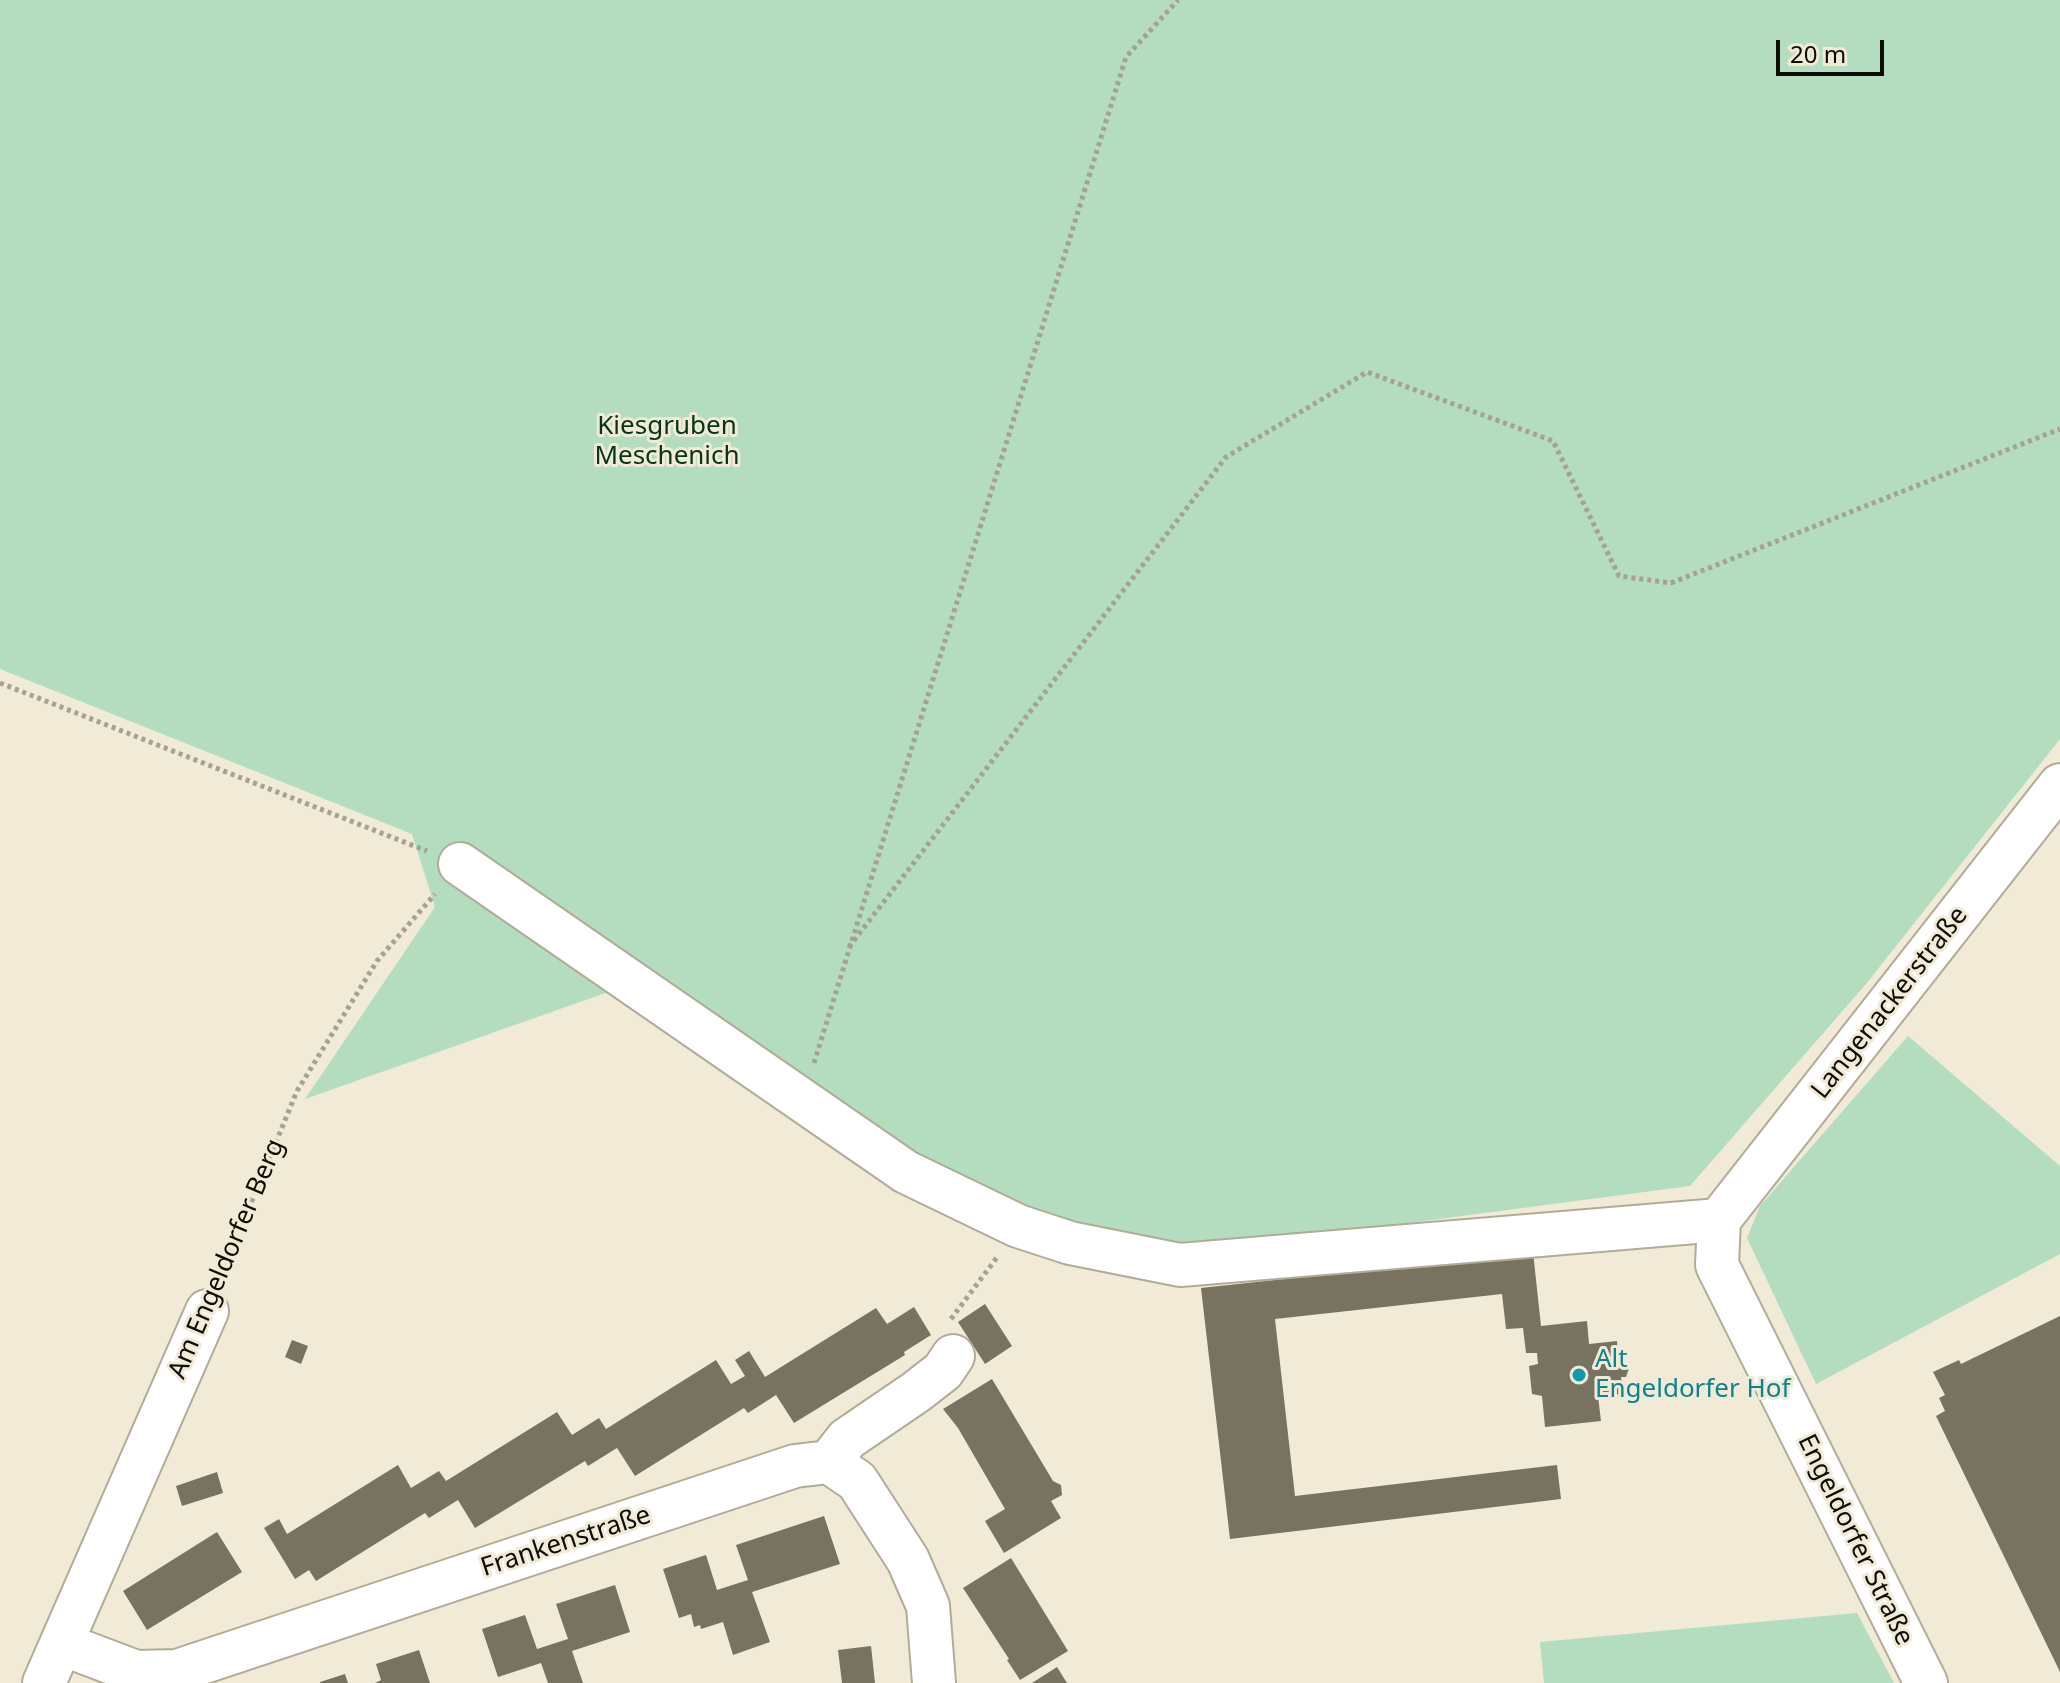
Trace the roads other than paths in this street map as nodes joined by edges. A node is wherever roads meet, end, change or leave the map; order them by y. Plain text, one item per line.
1 (2060, 785) edge
2 (460, 864) road end
3 (1719, 1220) junction
4 (207, 1311) road end
5 (951, 1340) road end
6 (829, 1462) junction
7 (62, 1644) junction
8 (44, 1683) edge
9 (934, 1683) edge
10 (1926, 1683) edge

1 - 3 street, Langenackerstraße
2 - 3 street
3 - 10 street, Engeldorfer Straße
4 - 7 street, Am Engeldorfer Berg
5 - 6 street
6 - 7 street, Frankenstraße
6 - 9 street
7 - 8 street, Am Engeldorfer Berg

